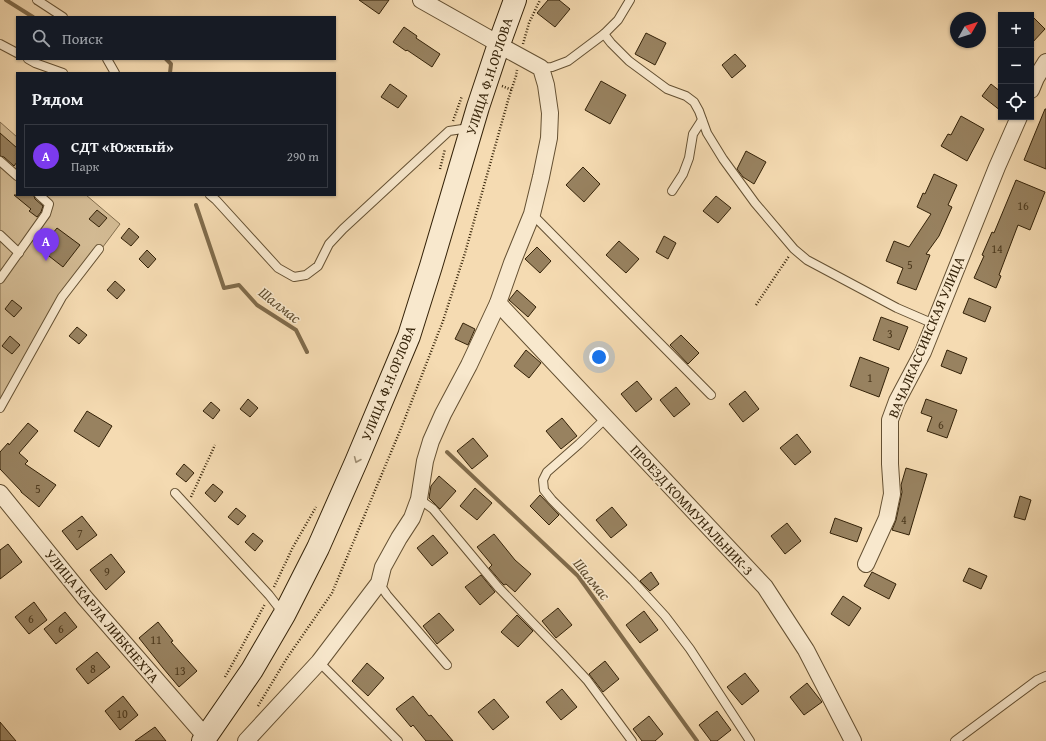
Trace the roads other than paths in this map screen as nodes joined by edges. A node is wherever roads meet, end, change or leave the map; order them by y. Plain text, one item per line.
1 (37, 0) edge
2 (421, 0) edge
3 (515, 0) edge
4 (527, 0) edge
5 (630, 0) edge
6 (61, 16) edge
7 (604, 34) junction
8 (0, 44) edge
9 (503, 47) junction
10 (16, 52) edge
11 (30, 60) edge
12 (108, 60) edge
13 (1046, 62) edge
14 (541, 68) junction
15 (60, 72) edge
16 (114, 72) edge
17 (1034, 84) edge
18 (702, 120) junction
19 (1018, 120) edge
20 (471, 128) junction
21 (0, 161) edge
22 (16, 175) edge
23 (672, 191) dead end
24 (40, 196) edge
25 (211, 196) edge
26 (532, 214) junction
27 (0, 235) edge
28 (99, 249) dead end
29 (19, 253) junction
30 (0, 279) edge
31 (498, 303) junction
32 (934, 324) junction
33 (711, 395) dead end
34 (0, 408) edge
35 (606, 418) junction
36 (0, 493) edge
37 (175, 493) dead end
38 (419, 499) junction
39 (866, 564) dead end
40 (379, 583) junction
41 (284, 615) junction
42 (319, 662) junction
43 (447, 665) dead end
44 (1046, 676) edge
45 (210, 740) edge
46 (246, 741) edge
47 (398, 741) edge
48 (632, 741) edge
49 (750, 741) edge
50 (853, 741) edge
51 (955, 741) edge

1 - 6 lane
2 - 9 street
3 - 9 street, УЛИЦА Ф.Н.ОРЛОВА
4 - 9 street, УЛИЦА Ф.Н.ОРЛОВА
5 - 7 lane
7 - 14 lane
7 - 18 lane
8 - 10 lane
9 - 14 street
9 - 20 street, УЛИЦА Ф.Н.ОРЛОВА
9 - 45 street, УЛИЦА Ф.Н.ОРЛОВА
11 - 15 lane
12 - 16 lane
13 - 17 street
14 - 26 street
18 - 23 lane
18 - 32 lane
19 - 32 street, ВАЧАЛКАССИНСКАЯ УЛИЦА
20 - 25 lane
20 -> 41 street, УЛИЦА Ф.Н.ОРЛОВА
21 - 22 lane
24 - 29 lane
26 - 31 street
26 - 33 lane
27 - 29 lane
28 - 34 lane
29 - 30 lane
31 - 35 street, ПРОЕЗД КОММУНАЛЬНИК-3
31 - 38 street
32 - 39 street, ВАЧАЛКАССИНСКАЯ УЛИЦА
35 - 49 lane
35 - 50 street, ПРОЕЗД КОММУНАЛЬНИК-3
36 - 45 street, УЛИЦА КАРЛА ЛИБКНЕХТА
37 - 41 lane
38 - 40 street
38 - 48 lane
40 - 42 street
40 - 43 lane
41 - 45 street, УЛИЦА Ф.Н.ОРЛОВА
42 - 46 street
42 - 47 lane
44 - 51 lane

